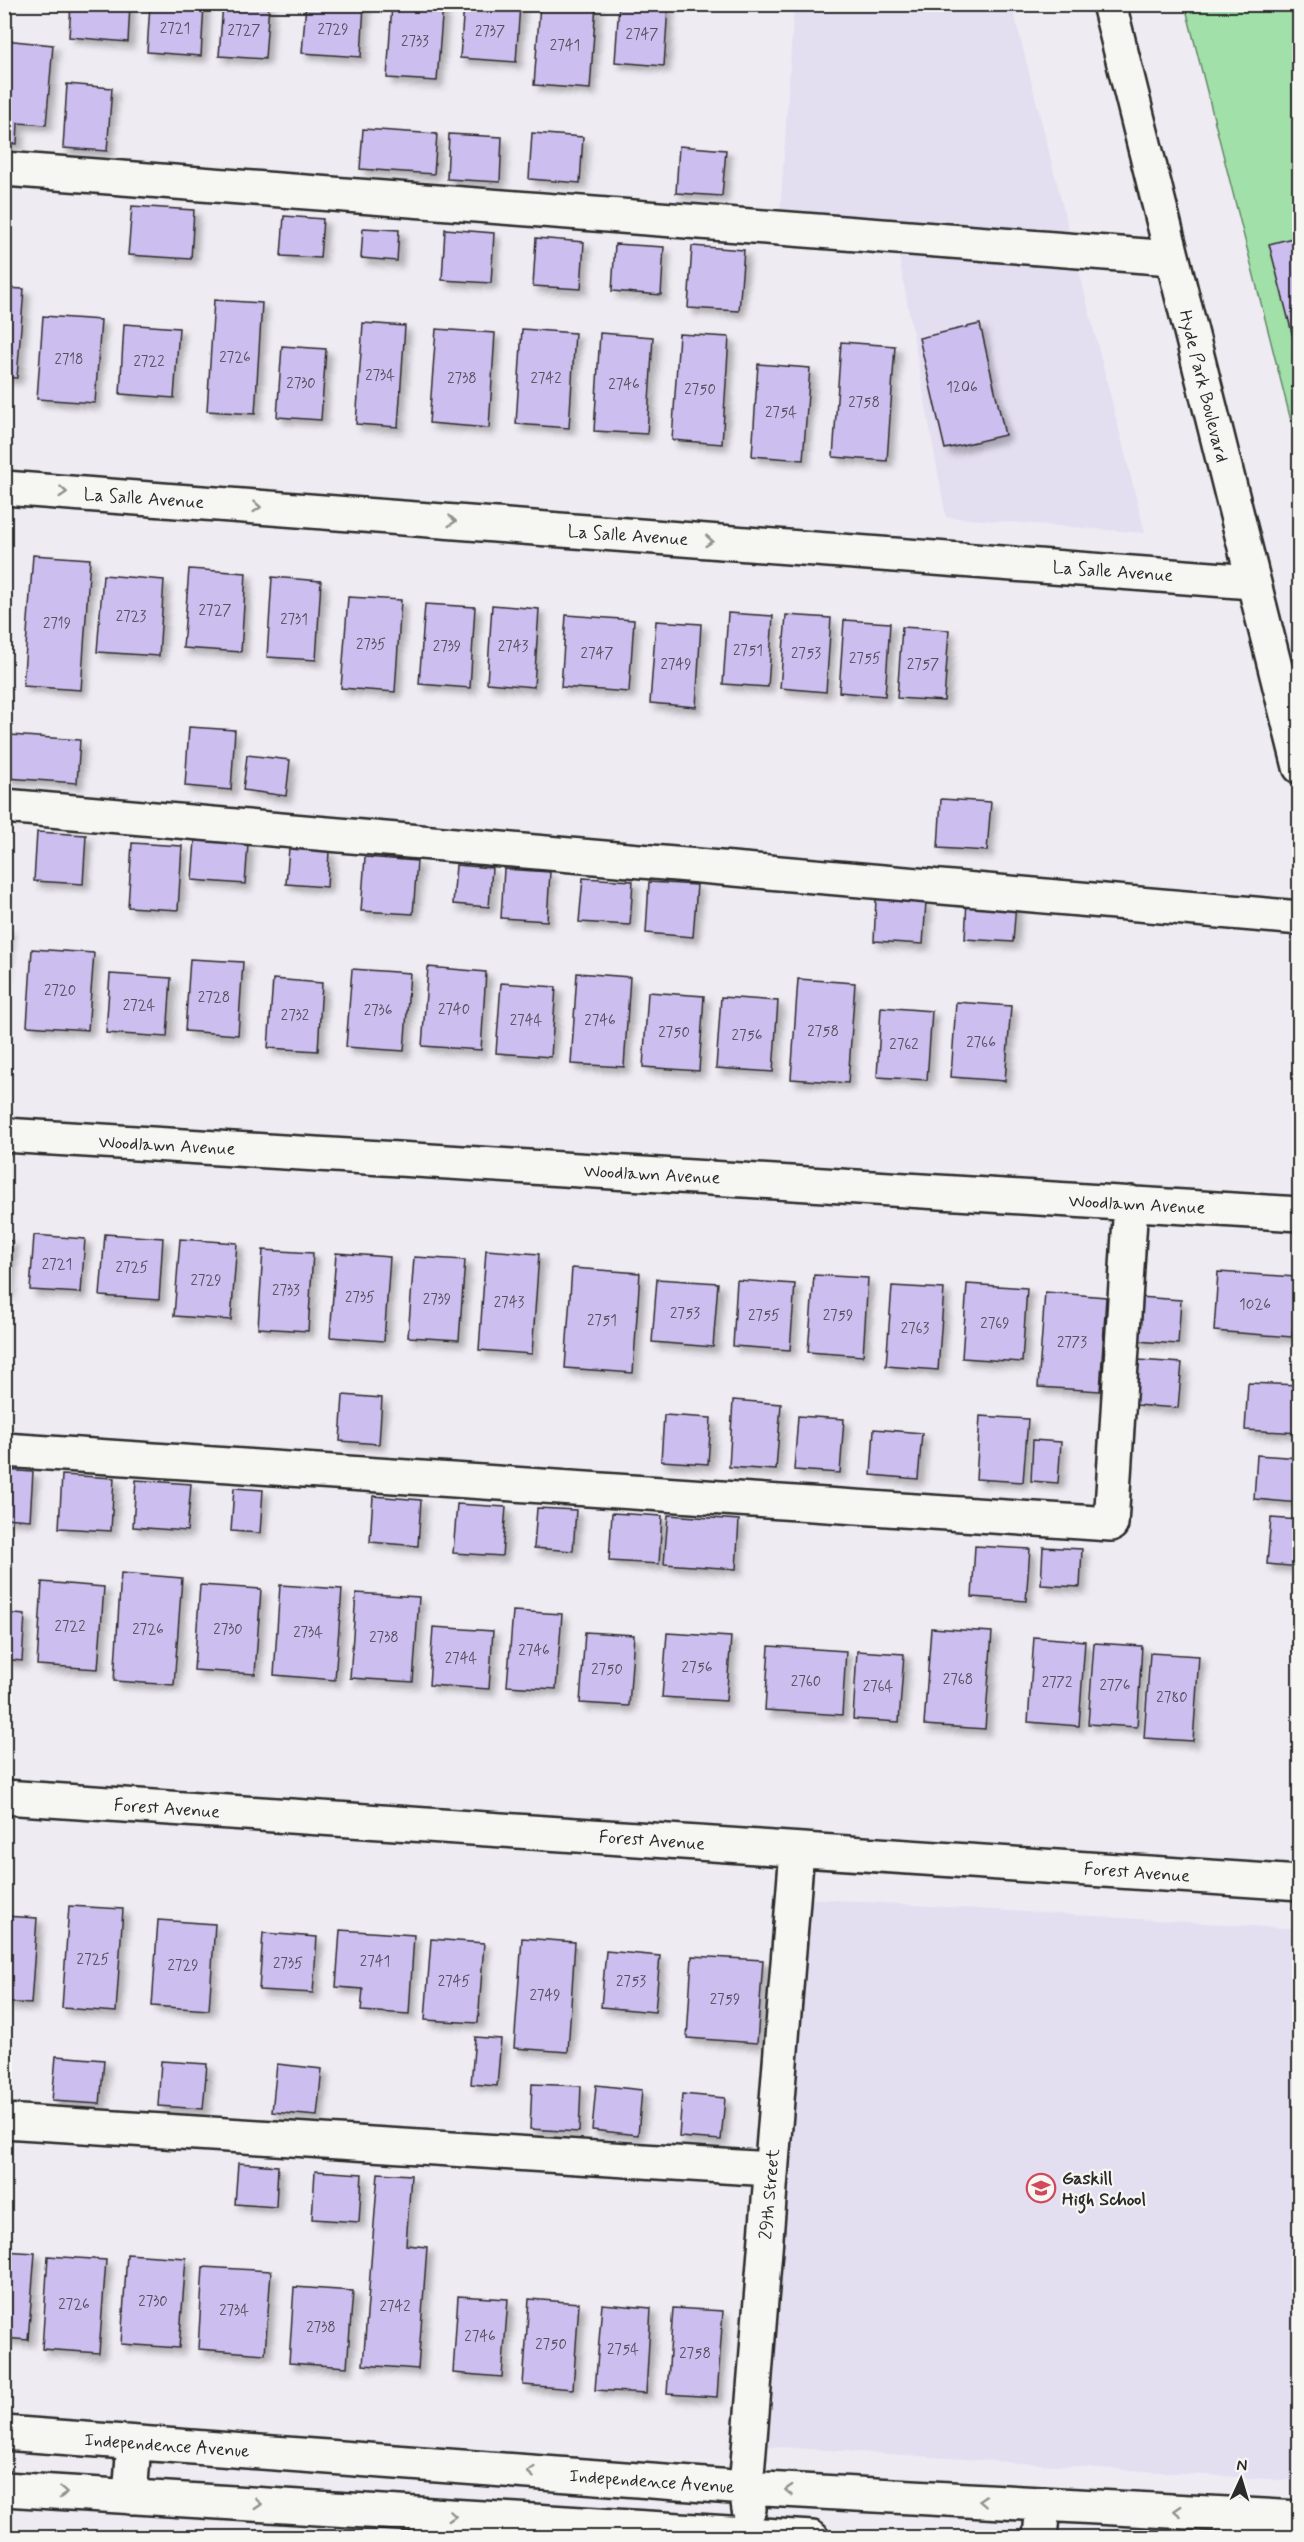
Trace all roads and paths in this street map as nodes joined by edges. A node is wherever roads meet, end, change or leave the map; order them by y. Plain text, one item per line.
1 (1109, 4) edge
2 (4, 169) edge
3 (1172, 258) junction
4 (4, 488) edge
5 (1252, 582) junction
6 (1290, 690) edge
7 (1299, 767) edge
8 (4, 806) edge
9 (1299, 918) edge
10 (4, 1135) edge
11 (1131, 1203) junction
12 (1299, 1214) edge
13 (4, 1450) edge
14 (4, 1797) edge
15 (797, 1850) junction
16 (1299, 1883) edge
17 (4, 2121) edge
18 (771, 2169) junction
19 (4, 2433) edge
20 (134, 2443) junction
21 (746, 2488) junction
22 (4, 2489) edge
23 (130, 2497) junction
24 (1043, 2504) junction
25 (1299, 2518) edge
26 (1211, 2525) edge
27 (754, 2536) edge
28 (812, 2538) edge
29 (1040, 2538) edge

1 - 3 street, Hyde Park Boulevard
2 - 3 street
3 - 5 street, Hyde Park Boulevard
4 -> 5 street, La Salle Avenue
5 - 6 street, Hyde Park Boulevard
6 - 7 street, Hyde Park Boulevard
8 - 9 street
10 - 11 street, Woodlawn Avenue
11 - 12 street, Woodlawn Avenue
11 - 13 street
14 - 15 street, Forest Avenue
15 - 16 street, Forest Avenue
15 - 18 street, 29th Street
17 - 18 street
18 - 21 street, 29th Street
19 - 20 street, Independence Avenue
21 -> 20 street, Independence Avenue
20 - 23 street
24 -> 21 street, Independence Avenue
21 - 27 street, 29th Street
22 -> 23 street
23 -> 27 street
26 -> 24 street, Independence Avenue
24 - 29 street
25 - 26 street, Independence Avenue
27 - 28 street

